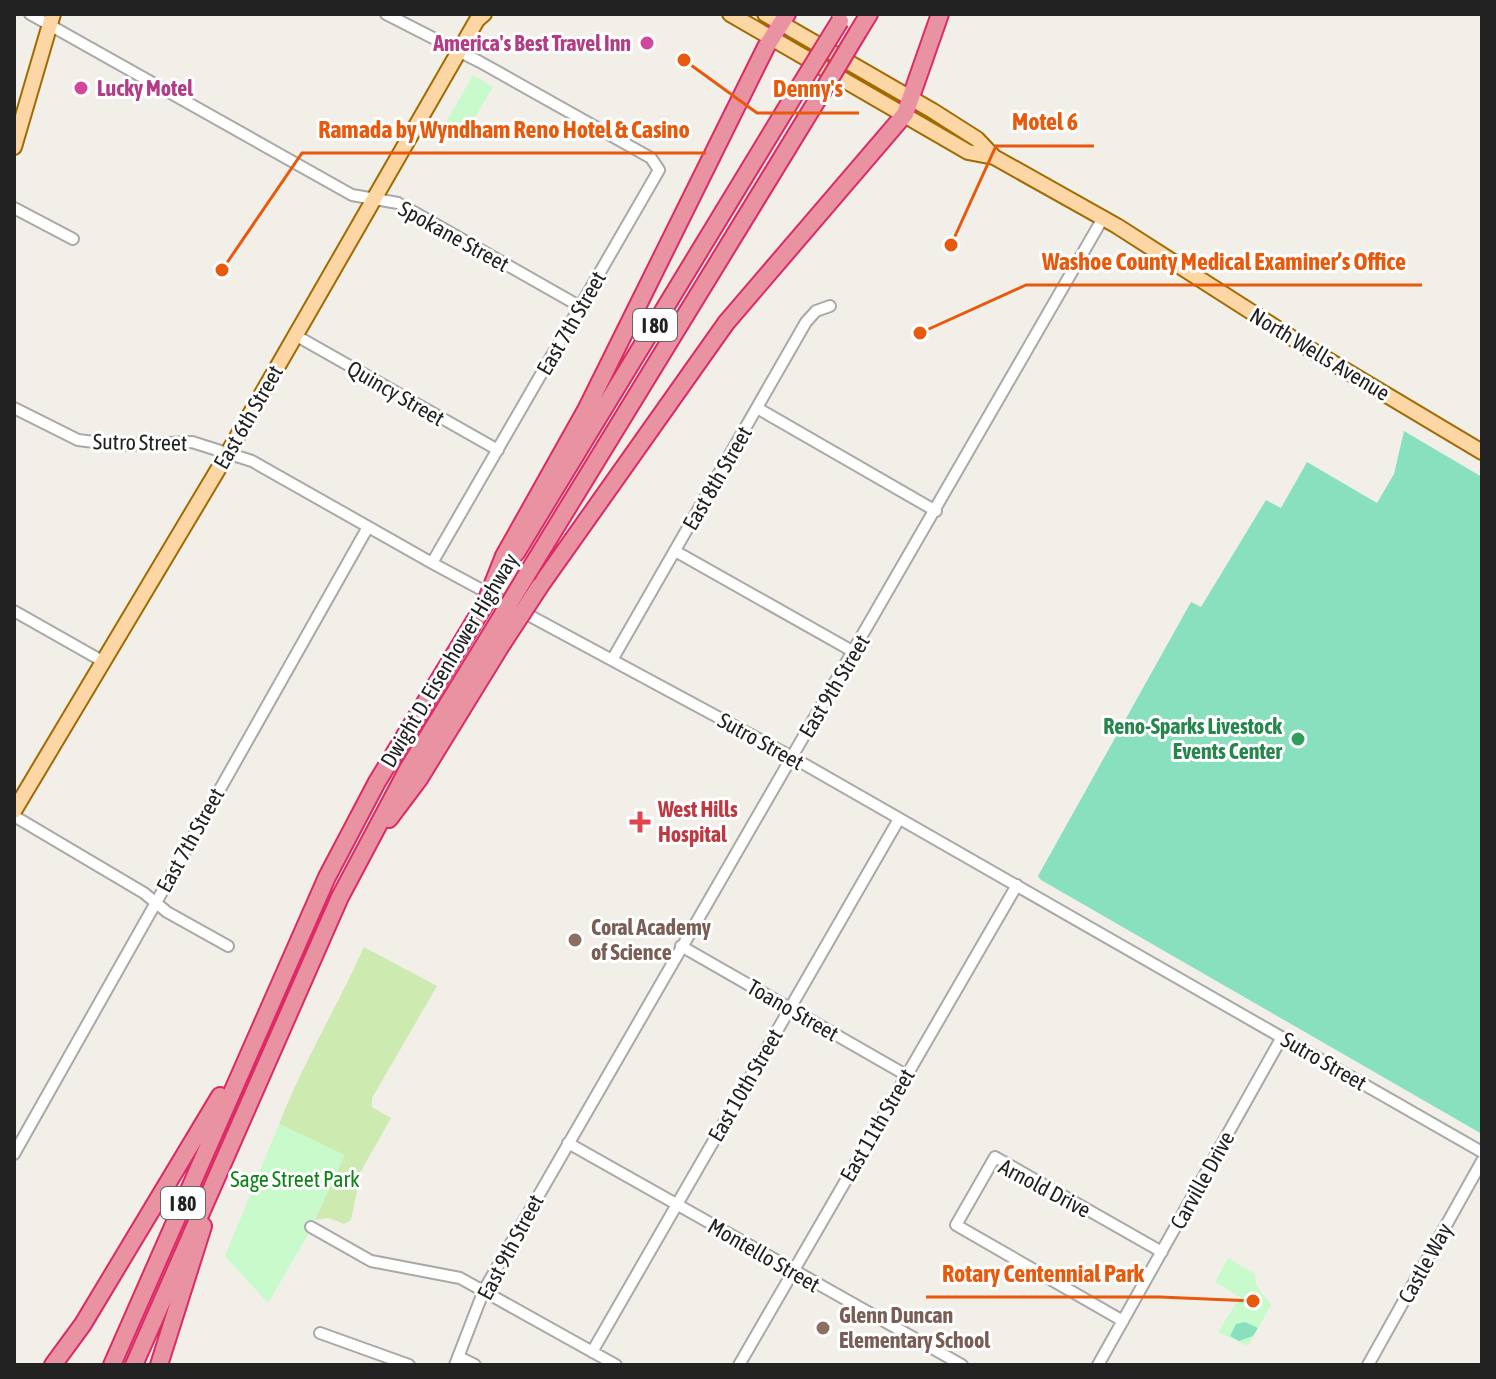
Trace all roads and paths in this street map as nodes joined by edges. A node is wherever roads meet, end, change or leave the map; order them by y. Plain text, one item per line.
1 (30, 14) edge
2 (386, 14) edge
3 (730, 14) edge
4 (765, 14) edge
5 (869, 14) edge
6 (940, 14) edge
7 (479, 16) edge
8 (843, 18) edge
9 (51, 19) edge
10 (780, 25) edge
11 (458, 51) junction
12 (909, 107) junction
13 (14, 147) edge
14 (374, 199) junction
15 (14, 208) edge
16 (1103, 218) junction
17 (73, 239) dead end
18 (830, 306) dead end
19 (581, 307) junction
20 (295, 335) junction
21 (14, 408) edge
22 (757, 408) junction
23 (498, 450) junction
24 (229, 451) junction
25 (1482, 452) edge
26 (936, 511) junction
27 (368, 527) junction
28 (675, 551) junction
29 (508, 558) junction
30 (432, 563) junction
31 (14, 611) edge
32 (495, 640) junction
33 (854, 652) junction
34 (612, 660) junction
35 (104, 662) junction
36 (790, 756) junction
37 (14, 814) edge
38 (899, 819) junction
39 (1017, 885) junction
40 (155, 902) junction
41 (228, 946) dead end
42 (681, 946) junction
43 (789, 1008) junction
44 (1282, 1037) junction
45 (254, 1040) junction
46 (906, 1075) junction
47 (568, 1143) junction
48 (1482, 1152) edge
49 (14, 1154) edge
50 (1482, 1161) edge
51 (210, 1192) junction
52 (676, 1205) junction
53 (311, 1227) dead end
54 (1162, 1252) junction
55 (793, 1272) junction
56 (484, 1290) junction
57 (1123, 1321) junction
58 (320, 1333) dead end
59 (592, 1352) junction
60 (457, 1361) edge
61 (53, 1365) edge
62 (112, 1365) edge
63 (134, 1365) edge
64 (159, 1365) edge
65 (409, 1365) edge
66 (475, 1365) edge
67 (616, 1365) edge
68 (739, 1365) edge
69 (962, 1365) edge
70 (1098, 1365) edge
71 (1368, 1365) edge

1 - 9 street, Spokane Street
2 - 11 street
3 - 10 main road, North Wells Avenue
4 - 10 main road, North Wells Avenue
5 - 32 highway, Dwight D. Eisenhower Highway / I 80, bridge
6 - 12 highway
7 - 11 main road, East 6th Street
8 - 29 highway, Dwight D. Eisenhower Highway / I 80, bridge
9 - 13 main road
9 - 14 street, Spokane Street
10 - 12 main road, North Wells Avenue
10 - 29 highway
11 - 14 main road, East 6th Street
11 - 19 street, East 7th Street
12 - 16 main road, North Wells Avenue
12 - 32 highway, bridge
14 - 19 street, Spokane Street
14 - 20 main road, East 6th Street
15 - 17 street
16 - 25 main road, North Wells Avenue
16 - 26 street, East 9th Street
18 - 22 street, East 8th Street
19 - 23 street, East 7th Street
20 - 23 street, Quincy Street
20 - 24 main road, East 6th Street
21 - 24 street, Sutro Street
22 - 26 street
22 - 28 street, East 8th Street
23 - 30 street, East 7th Street
24 - 27 street, Sutro Street
24 - 35 main road, East 6th Street
26 - 33 street, East 9th Street
27 - 30 street, Sutro Street
27 - 40 street, East 7th Street
28 - 33 street
28 - 34 street, East 8th Street
29 - 45 highway, Dwight D. Eisenhower Highway / I 80, bridge
30 - 34 street, Sutro Street
31 - 35 street
32 - 51 highway, Dwight D. Eisenhower Highway / I 80
33 - 36 street, East 9th Street
34 - 36 street, Sutro Street
35 - 37 main road, East 6th Street
36 - 38 street, Sutro Street
36 - 42 street, East 9th Street
37 - 40 street
38 - 39 street, Sutro Street
38 - 43 street, East 10th Street
39 - 44 street, Sutro Street
39 - 46 street, East 11th Street
40 - 41 street
40 - 49 street, East 7th Street
42 - 43 street, Toano Street
42 - 47 street, East 9th Street
43 - 46 street, Toano Street
43 - 52 street, East 10th Street
44 - 48 street, Sutro Street
44 - 54 street, Carville Drive
45 - 61 highway
45 - 62 highway, Dwight D. Eisenhower Highway / I 80
46 - 55 street, East 11th Street
47 - 52 street, Montello Street
47 - 56 street, East 9th Street
50 - 71 street, Castle Way
51 - 63 highway, Dwight D. Eisenhower Highway / I 80
51 - 64 highway
52 - 55 street, Montello Street
52 - 59 street, East 10th Street
53 - 56 street
54 - 57 street, Carville Drive
54 - 57 street, Arnold Drive
55 - 68 street, East 11th Street
55 - 69 street, Montello Street
56 - 59 street
56 - 60 street, East 9th Street
57 - 70 street, Carville Drive
58 - 65 street
59 - 67 street
60 - 66 street

